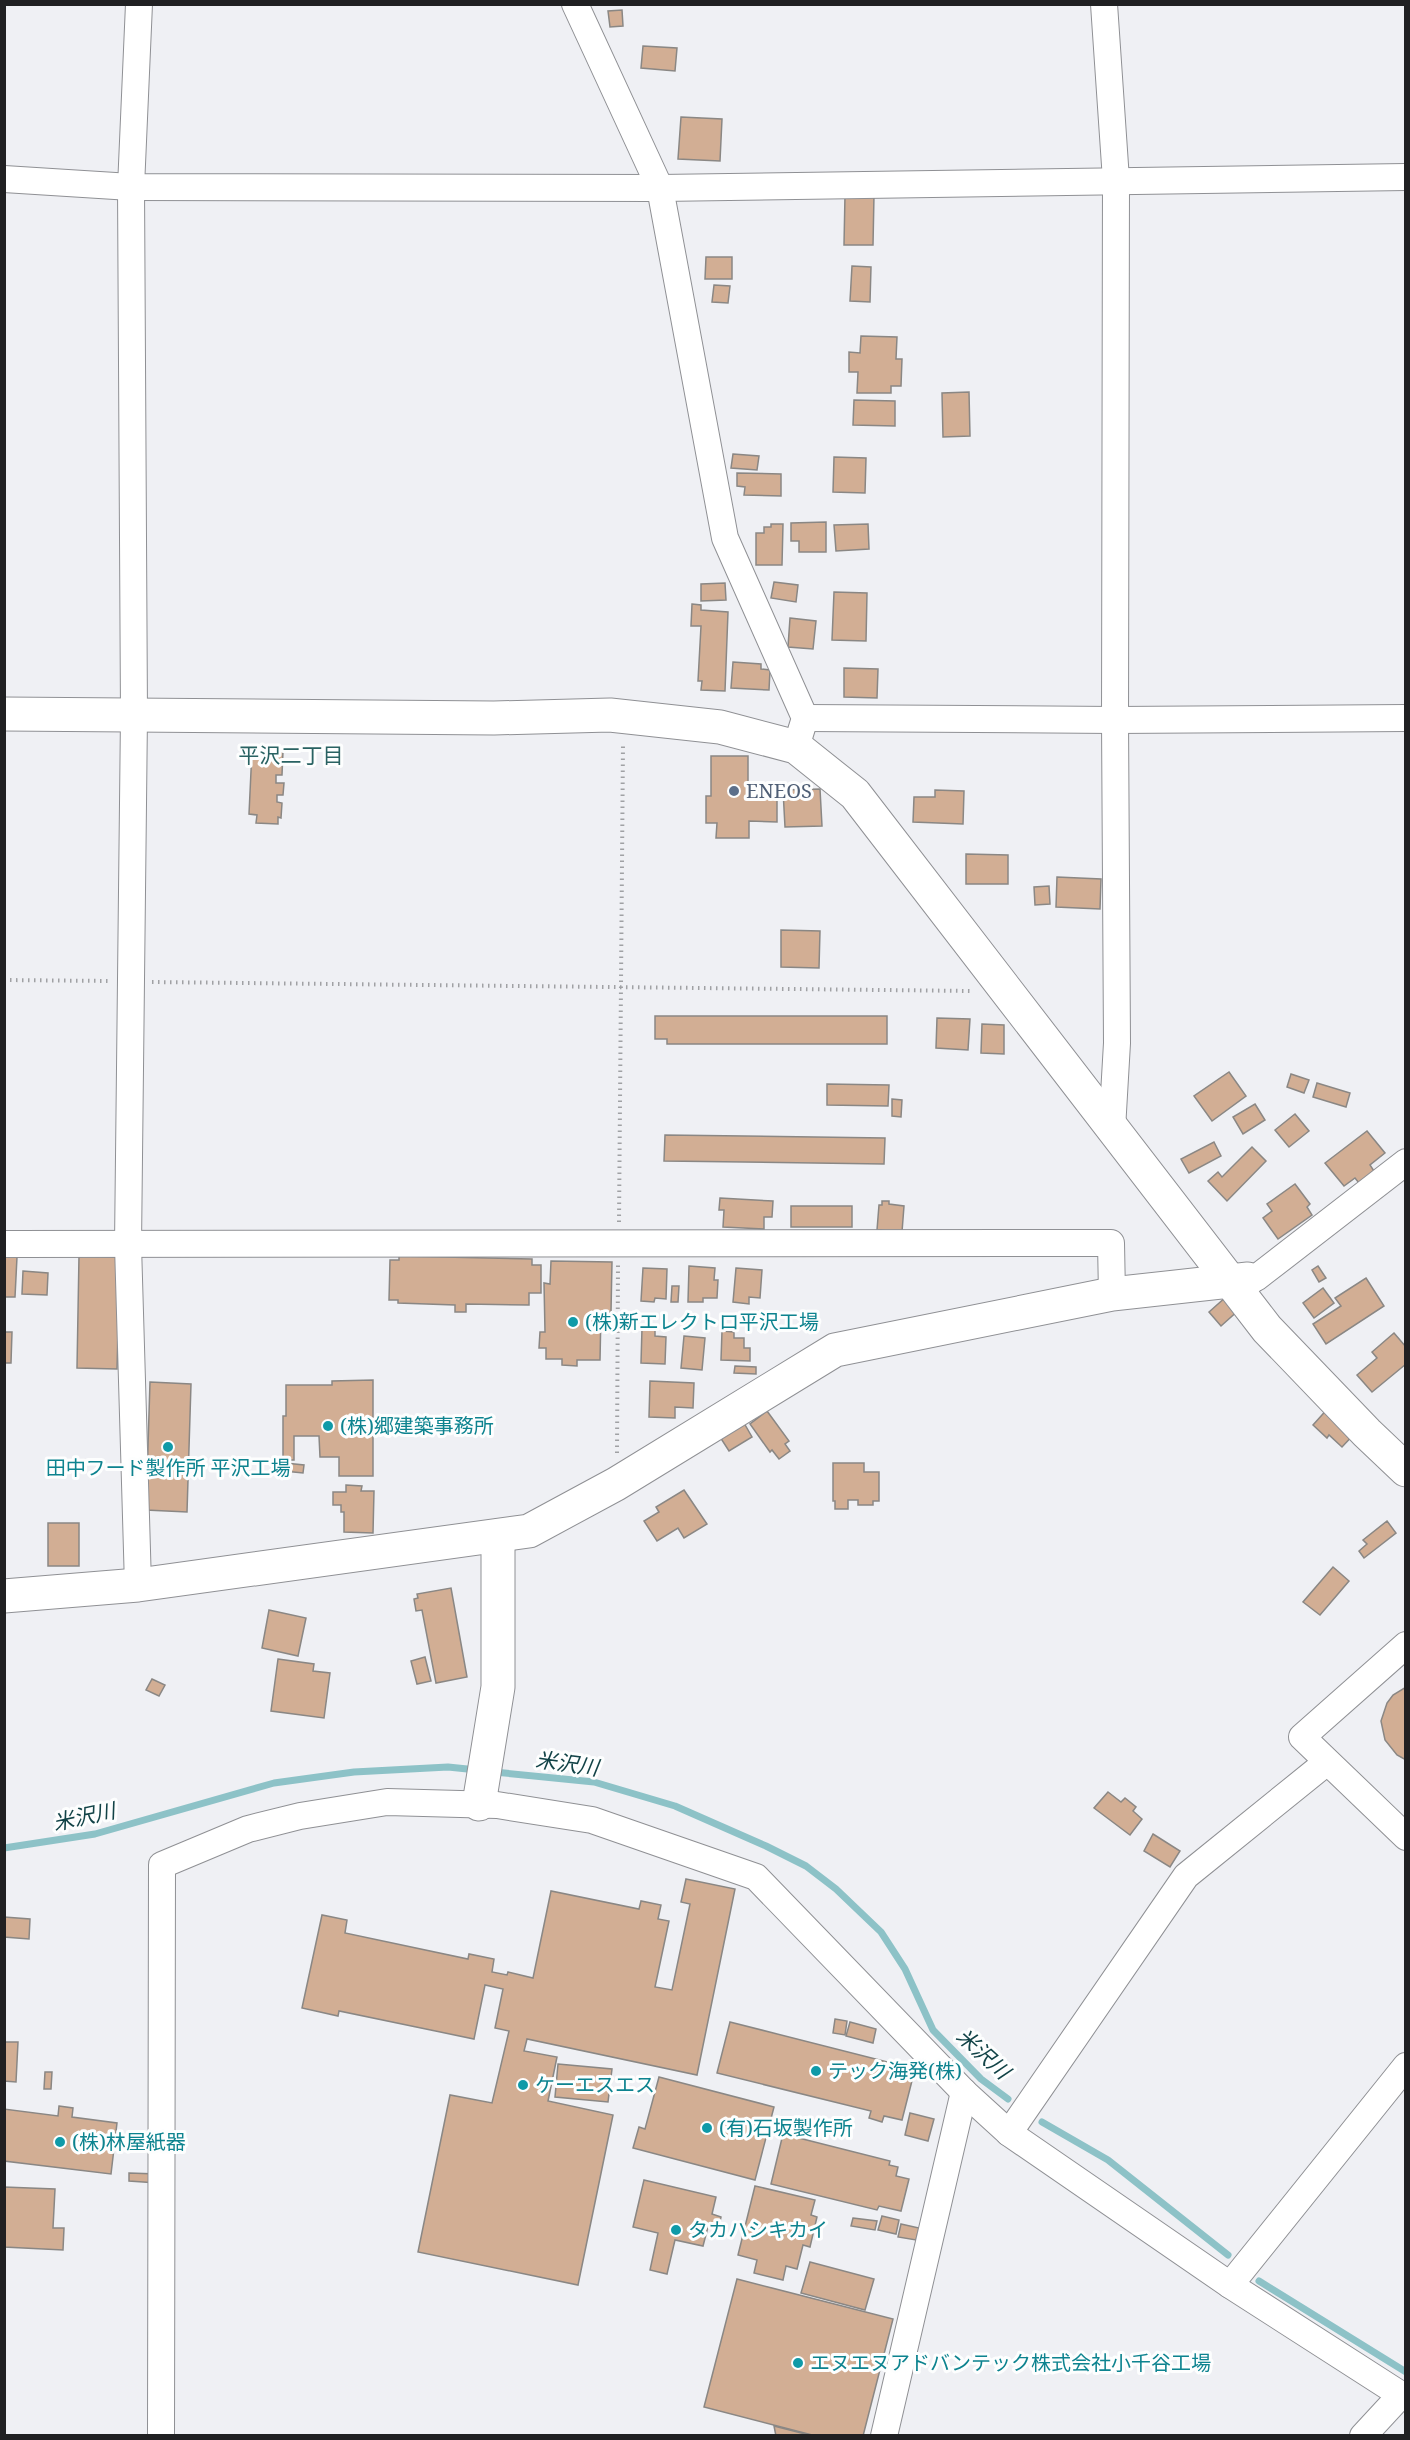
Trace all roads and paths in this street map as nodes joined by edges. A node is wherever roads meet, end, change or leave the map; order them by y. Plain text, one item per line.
1 (139, 4) edge
2 (575, 4) edge
3 (1104, 4) edge
4 (1406, 177) edge
5 (4, 179) edge
6 (1116, 180) junction
7 (131, 187) junction
8 (660, 188) junction
9 (4, 714) edge
10 (134, 715) junction
11 (623, 716) junction
12 (1406, 718) edge
13 (1115, 720) junction
14 (800, 732) junction
15 (4, 980) edge
16 (112, 981) dead end
17 (148, 982) dead end
18 (1008, 992) junction
19 (1112, 1129) junction
20 (1406, 1162) edge
21 (619, 1232) dead end
22 (4, 1244) edge
23 (128, 1245) junction
24 (618, 1256) dead end
25 (1243, 1279) junction
26 (1112, 1294) junction
27 (1404, 1466) edge
28 (616, 1484) junction
29 (498, 1536) junction
30 (138, 1585) junction
31 (4, 1596) edge
32 (1406, 1645) edge
33 (1327, 1762) junction
34 (479, 1804) junction
35 (1406, 1837) edge
36 (1406, 2066) edge
37 (964, 2092) junction
38 (1009, 2133) junction
39 (1230, 2285) junction
40 (1403, 2397) edge
41 (161, 2436) edge
42 (884, 2436) edge
43 (1362, 2436) edge

1 - 7 street
2 - 8 street
3 - 6 street
4 - 6 street
5 - 7 street
6 - 8 street
6 - 13 street
7 - 8 street
7 - 10 street
8 - 14 street
9 - 10 main road
10 - 11 main road
10 - 23 street
11 - 14 main road
11 - 21 path
12 - 13 street
13 - 14 street
13 - 19 street
14 - 18 main road
15 - 16 path
17 - 18 path
18 - 19 main road
19 - 25 main road
20 - 25 street
22 - 23 street
23 - 26 street
23 - 30 street
24 - 28 path
25 - 26 main road
25 - 27 main road
26 - 28 main road
28 - 29 main road
29 - 30 main road
29 - 34 main road
30 - 31 main road
32 - 33 street
33 - 35 street
33 - 38 street
34 - 37 street
34 - 41 street
36 - 39 street
37 - 38 street
37 - 42 street
38 - 39 street
39 - 40 street
40 - 43 street

